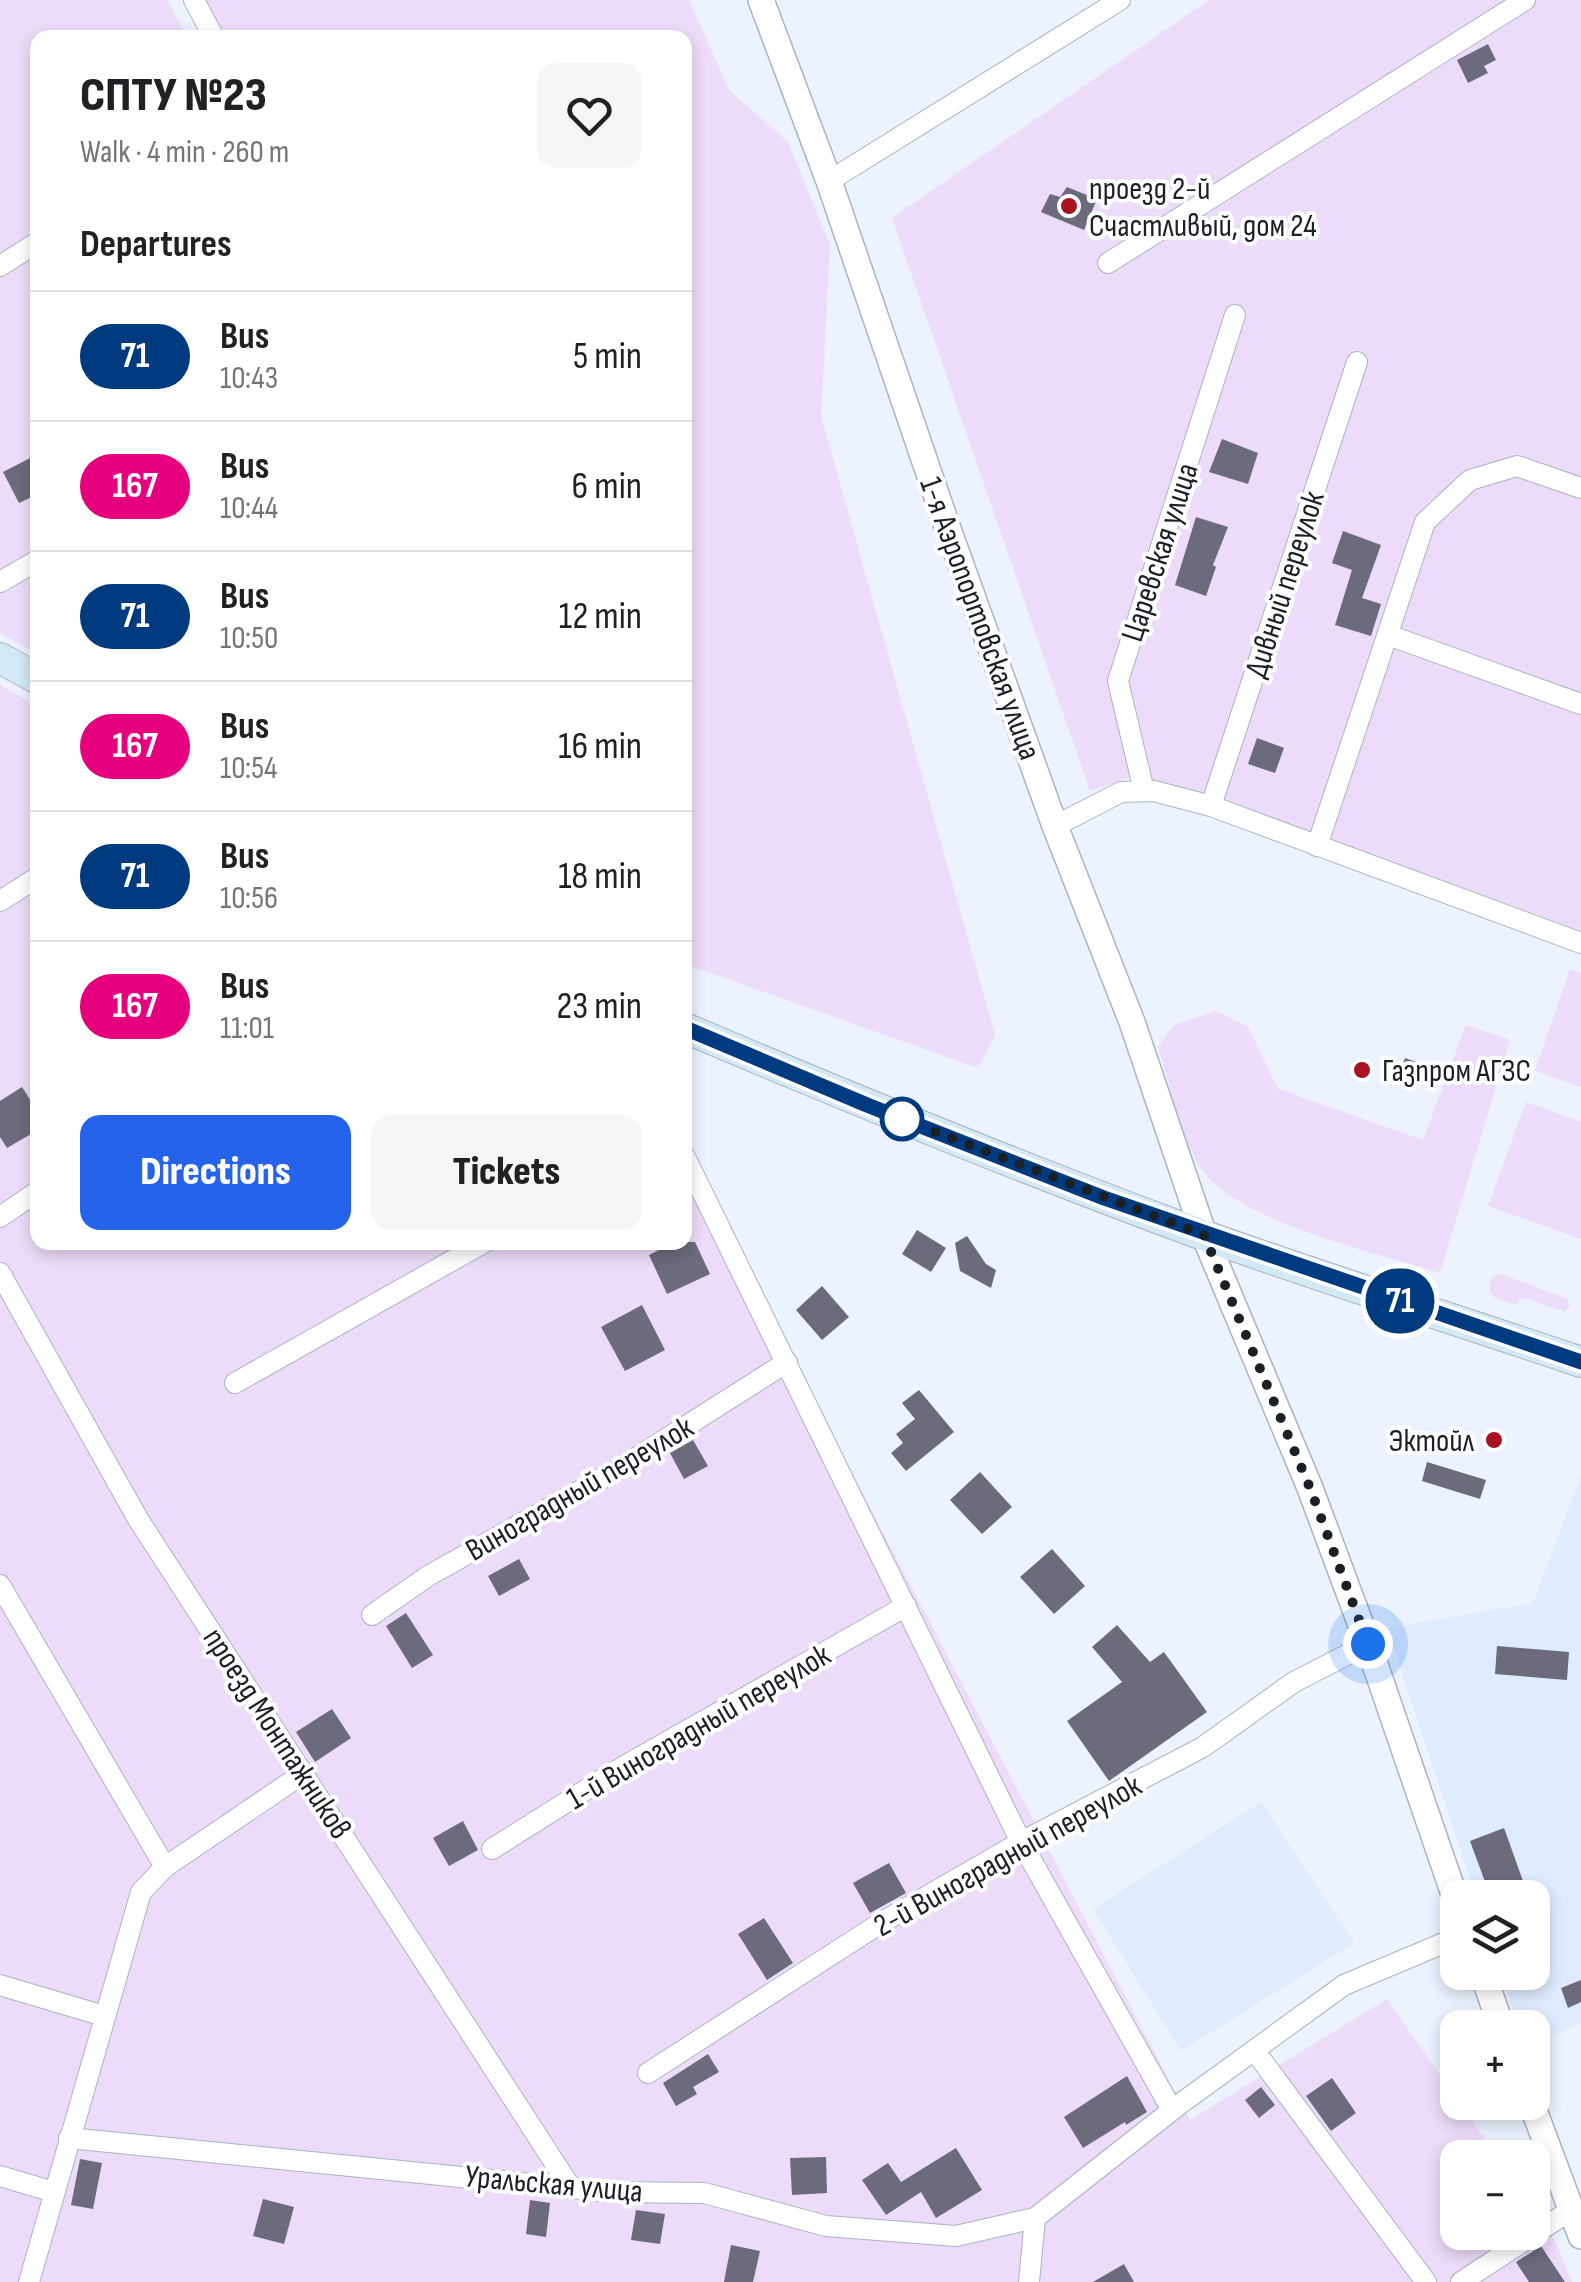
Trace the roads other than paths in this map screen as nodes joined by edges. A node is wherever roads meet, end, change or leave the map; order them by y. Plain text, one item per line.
1 (194, 0) edge
2 (760, 0) edge
3 (1120, 0) edge
4 (1525, 0) edge
5 (210, 30) edge
6 (830, 181) junction
7 (30, 247) edge
8 (1108, 263) dead end
9 (0, 266) edge
10 (1235, 315) dead end
11 (1357, 362) dead end
12 (1581, 488) edge
13 (30, 565) edge
14 (0, 582) edge
15 (1388, 635) junction
16 (0, 658) edge
17 (30, 675) edge
18 (1581, 704) edge
19 (1144, 791) junction
20 (1210, 806) junction
21 (1055, 826) junction
22 (1316, 846) junction
23 (30, 882) edge
24 (0, 901) edge
25 (1581, 943) edge
26 (692, 1031) edge
27 (692, 1172) edge
28 (30, 1196) edge
29 (0, 1216) edge
30 (1204, 1235) junction
31 (471, 1250) edge
32 (0, 1273) edge
33 (787, 1362) junction
34 (1581, 1362) edge
35 (236, 1383) dead end
36 (0, 1585) edge
37 (906, 1606) junction
38 (372, 1614) dead end
39 (1368, 1644) junction
40 (304, 1773) junction
41 (1021, 1842) junction
42 (492, 1849) dead end
43 (165, 1868) junction
44 (1449, 1880) edge
45 (1440, 1945) edge
46 (0, 1985) edge
47 (104, 2016) junction
48 (1254, 2050) junction
49 (648, 2073) dead end
50 (1172, 2110) junction
51 (1537, 2120) edge
52 (69, 2138) junction
53 (0, 2176) edge
54 (570, 2185) junction
55 (54, 2192) junction
56 (1571, 2210) junction
57 (1035, 2218) junction
58 (1581, 2236) edge
59 (30, 2282) edge
60 (1029, 2282) edge
61 (1426, 2282) edge
62 (1461, 2282) edge

1 - 5 street
2 - 6 street, 1-я Аэропортовская улица
3 - 6 street
4 - 8 street
6 - 21 street, 1-я Аэропортовская улица
7 - 9 street
10 - 19 street, Царевская улица
11 - 20 street, Дивный переулок
12 - 15 street
13 - 14 street
15 - 18 street
15 - 22 street
16 - 17 main road
19 - 20 street
19 - 21 street
20 - 22 street
21 - 30 street, 1-я Аэропортовская улица
22 - 25 street
23 - 24 street
26 - 30 main road
27 - 33 street
28 - 29 street
30 - 34 main road
30 - 39 street, 1-я Аэропортовская улица
31 - 35 street
32 - 40 street, проезд Монтажников
33 - 37 street
33 - 38 street, Виноградный переулок
36 - 43 street
37 - 41 street
37 - 42 street, 1-й Виноградный переулок
39 - 41 street, 2-й Виноградный переулок
39 - 44 street, 1-я Аэропортовская улица
40 - 43 street
40 - 54 street, проезд Монтажников
41 - 49 street, 2-й Виноградный переулок
41 - 50 street
43 - 47 street
45 - 48 street
46 - 47 street
47 - 52 street
48 - 50 street
48 - 61 street
50 - 57 street
51 - 56 street
52 - 54 street, Уральская улица
52 - 55 street
53 - 55 street
54 - 57 street, Уральская улица
55 - 59 street
56 - 58 street
56 - 62 street
57 - 60 street

